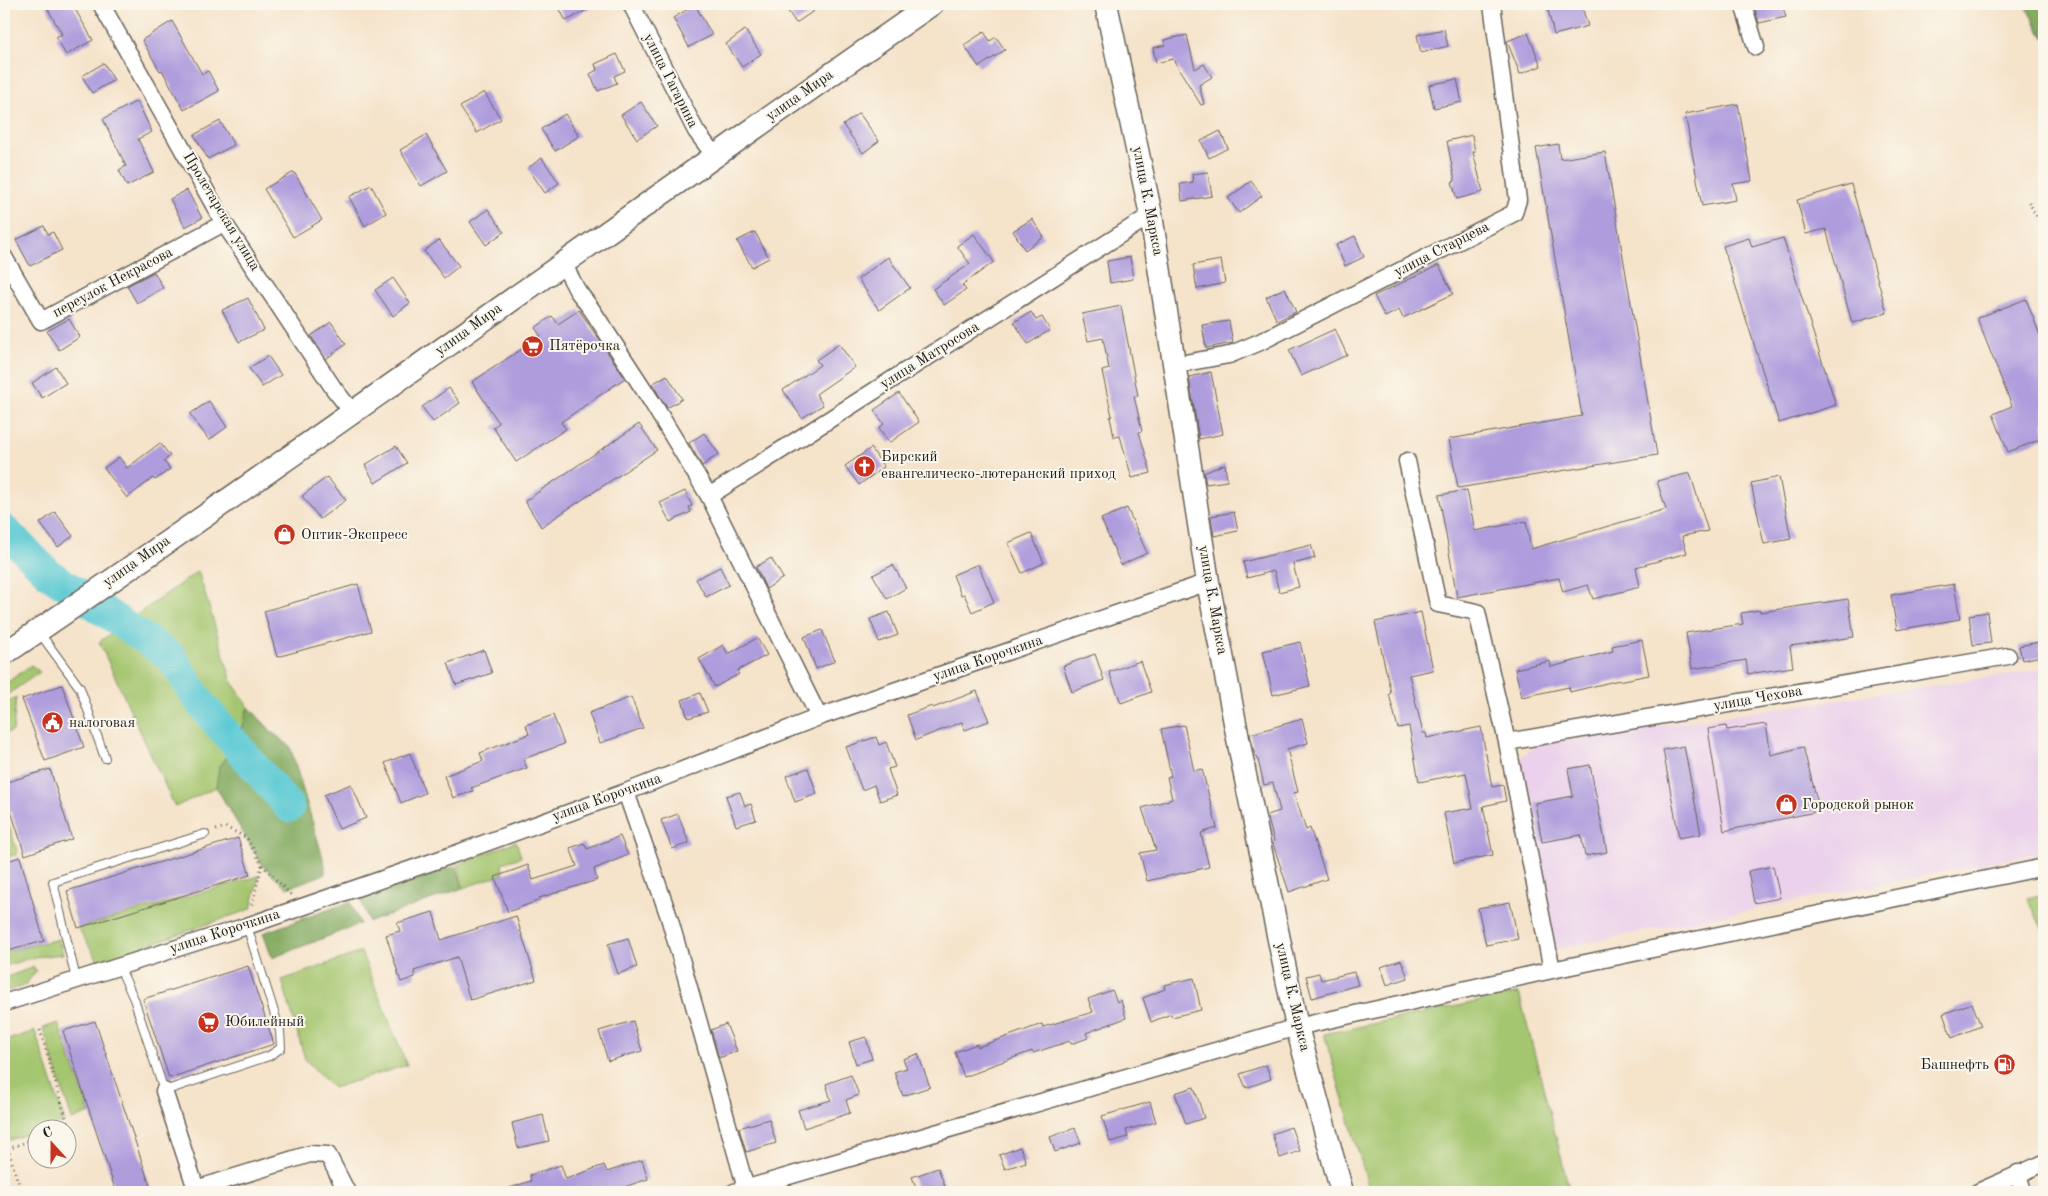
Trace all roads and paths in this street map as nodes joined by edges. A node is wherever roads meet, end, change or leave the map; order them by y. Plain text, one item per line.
1 (102, 4) edge
2 (631, 4) edge
3 (932, 4) edge
4 (1106, 4) edge
5 (1492, 4) edge
6 (1743, 4) edge
7 (1756, 47) dead end
8 (714, 155) junction
9 (2028, 202) dead end
10 (1151, 215) junction
11 (224, 223) junction
12 (2044, 230) edge
13 (4, 257) edge
14 (562, 263) junction
15 (1174, 365) junction
16 (353, 413) junction
17 (1406, 461) dead end
18 (709, 496) junction
19 (1208, 582) junction
20 (38, 630) junction
21 (4, 654) edge
22 (2008, 656) dead end
23 (819, 718) junction
24 (1507, 742) junction
25 (105, 758) dead end
26 (626, 792) junction
27 (205, 834) joint
28 (262, 865) junction
29 (2044, 867) edge
30 (299, 907) junction
31 (247, 926) junction
32 (119, 966) junction
33 (1552, 970) junction
34 (76, 979) junction
35 (4, 1004) edge
36 (1297, 1027) junction
37 (40, 1030) dead end
38 (164, 1091) junction
39 (66, 1118) edge
40 (28, 1141) edge
41 (6, 1150) edge
42 (2044, 1163) edge
43 (2018, 1174) junction
44 (197, 1191) edge
45 (742, 1191) edge
46 (20, 1192) edge
47 (347, 1192) edge
48 (1342, 1192) edge
49 (1978, 1192) edge
50 (2023, 1192) edge

1 - 11 street, Пролетарская улица
2 - 8 street, улица Гагарина
3 - 8 main road, улица Мира
4 - 10 main road, улица К. Маркса
5 - 15 street, улица Старцева
6 - 7 street
8 - 14 main road, улица Мира
9 - 12 path
10 - 15 main road, улица К. Маркса
10 - 18 street, улица Матросова
11 - 13 street, переулок Некрасова
11 - 16 street, Пролетарская улица
14 - 16 main road, улица Мира
14 - 18 street
15 - 19 main road, улица К. Маркса
16 - 20 main road, улица Мира
17 - 24 street
18 - 23 street
19 - 23 street, улица Корочкина
19 - 36 main road, улица К. Маркса
20 - 21 main road, улица Мира
20 - 25 lane
22 - 24 street, улица Чехова
23 - 26 street, улица Корочкина
24 - 33 street
26 - 30 street, улица Корочкина
26 - 45 street
27 - 28 path
27 - 34 lane
28 - 30 path
28 - 31 path
29 - 33 street
30 - 31 street, улица Корочкина
31 - 32 street, улица Корочкина
31 - 38 lane
32 - 34 street, улица Корочкина
32 - 38 lane
33 - 36 street
34 - 35 street, улица Корочкина
36 - 45 street
36 - 48 main road, улица К. Маркса
37 - 39 path
38 - 44 street
40 - 41 path
41 - 46 path
42 - 43 street
43 - 49 street
43 - 50 street
44 - 47 street

